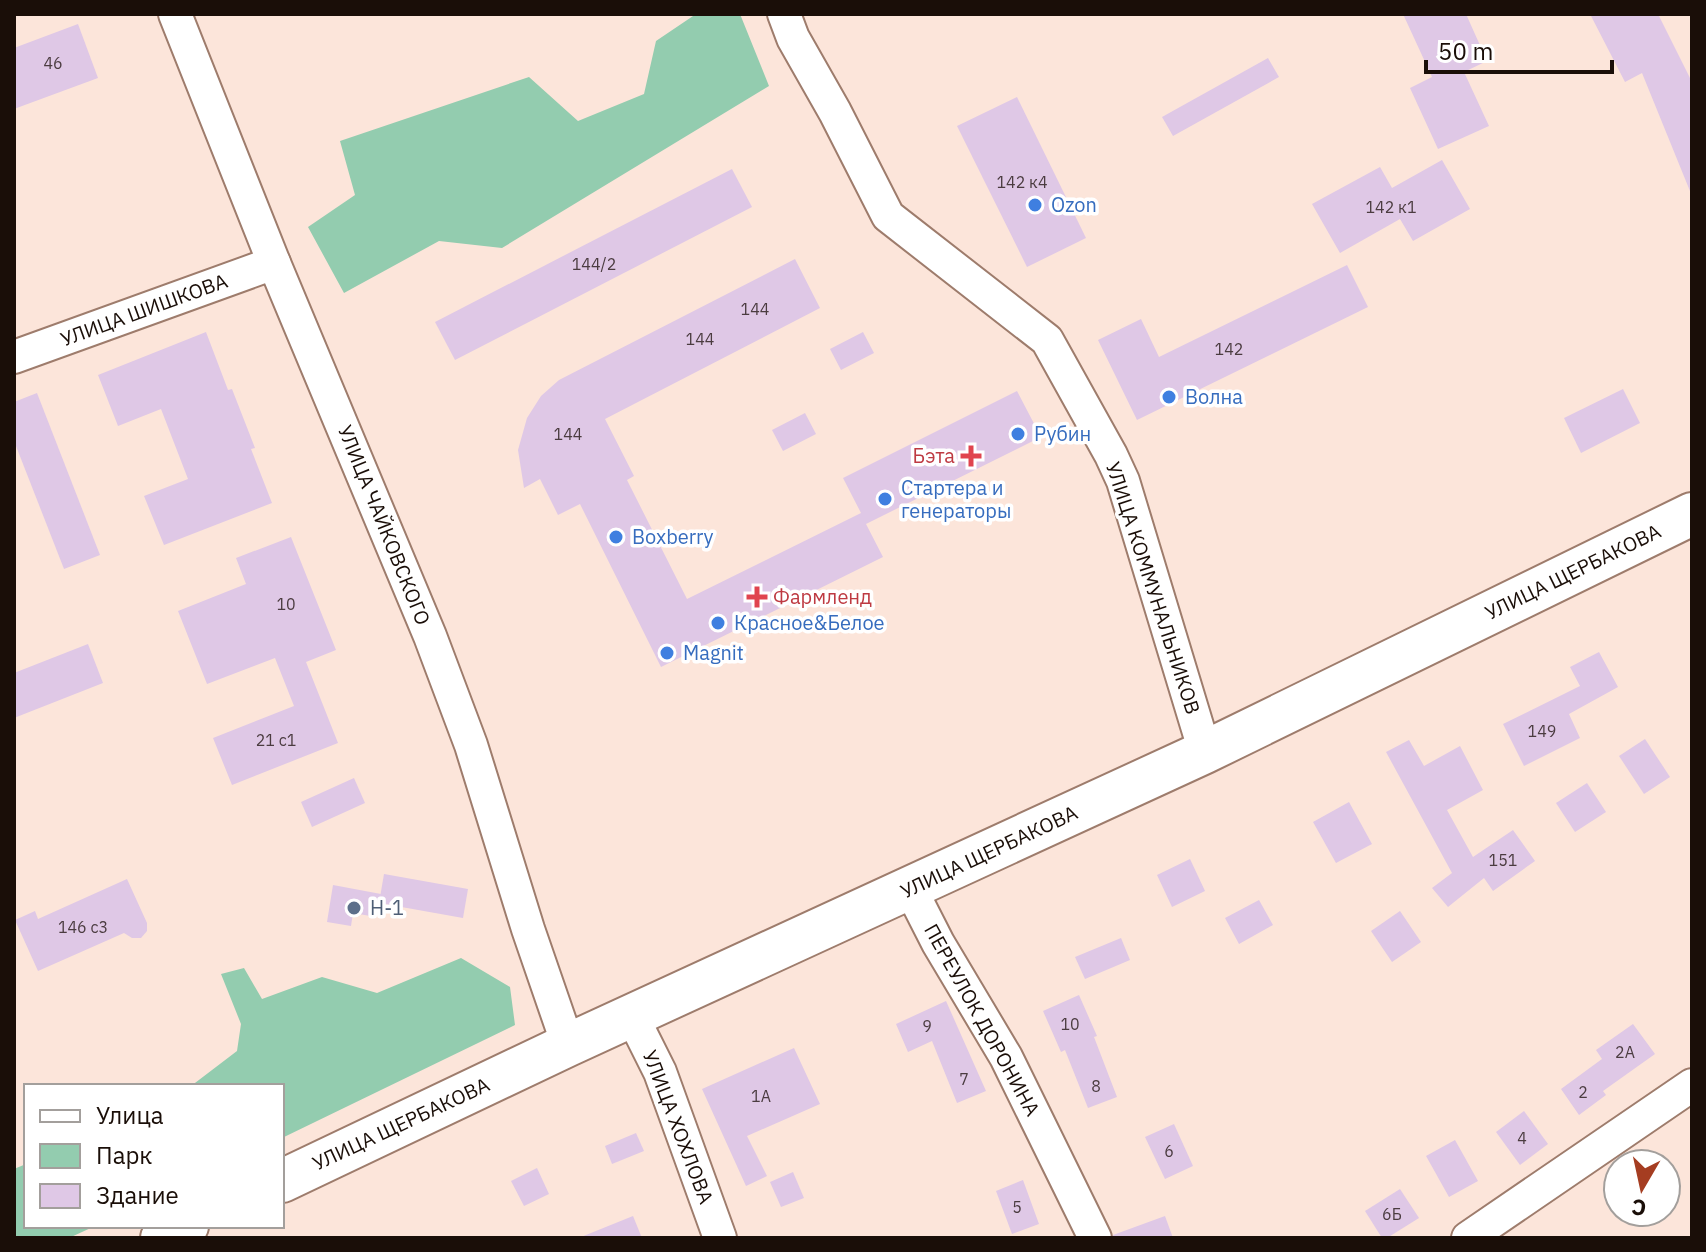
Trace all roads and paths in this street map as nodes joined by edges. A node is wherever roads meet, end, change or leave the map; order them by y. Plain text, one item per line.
1 (175, 14) edge
2 (784, 14) edge
3 (274, 263) junction
4 (14, 357) edge
5 (1692, 514) edge
6 (1205, 752) junction
7 (910, 888) junction
8 (632, 1016) junction
9 (568, 1045) junction
10 (1692, 1085) edge
11 (284, 1180) edge
12 (183, 1228) edge
13 (162, 1238) edge
14 (720, 1238) edge
15 (1095, 1238) edge
16 (1468, 1238) edge

1 - 3 street, УЛИЦА ЧАЙКОВСКОГО
2 - 6 street, УЛИЦА КОММУНАЛЬНИКОВ
3 - 4 street, УЛИЦА ШИШКОВА
3 - 9 street, УЛИЦА ЧАЙКОВСКОГО
5 - 6 main road, УЛИЦА ЩЕРБАКОВА
6 - 7 main road, УЛИЦА ЩЕРБАКОВА
7 - 8 main road, УЛИЦА ЩЕРБАКОВА
7 - 15 street, ПЕРЕУЛОК ДОРОНИНА
8 - 9 main road, УЛИЦА ЩЕРБАКОВА
8 - 14 street, УЛИЦА ХОХЛОВА
9 - 11 main road, УЛИЦА ЩЕРБАКОВА
10 - 16 street
12 - 13 main road

